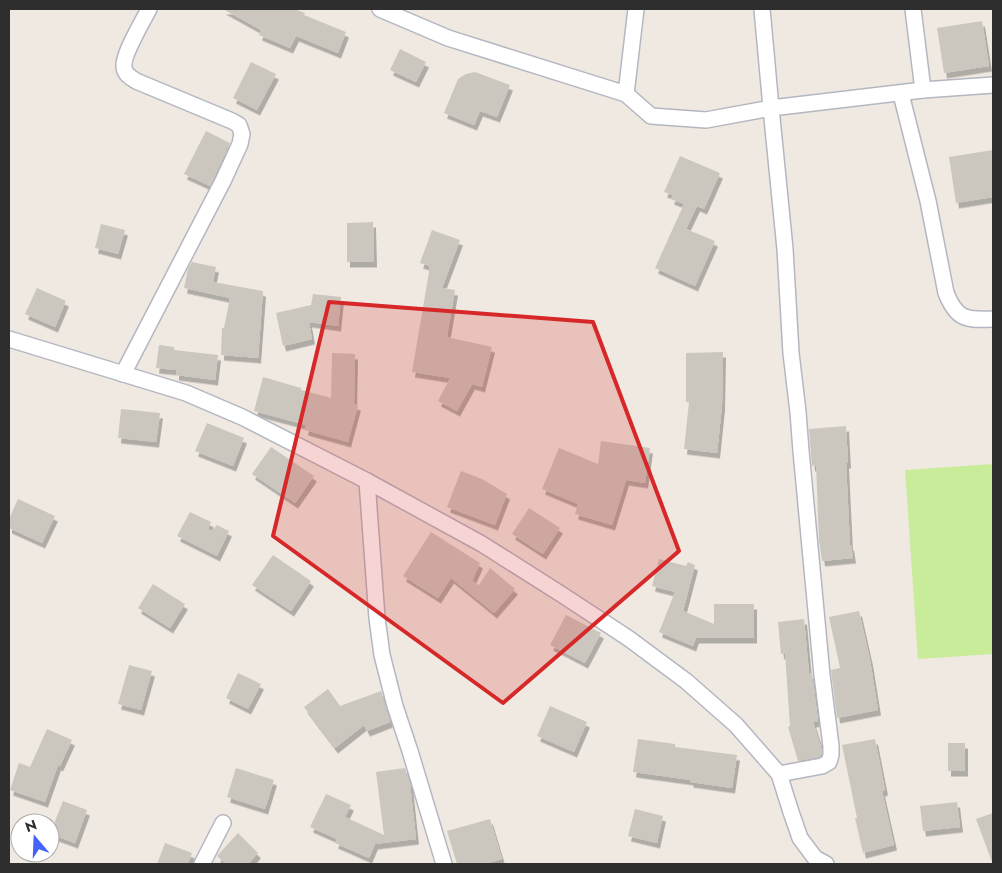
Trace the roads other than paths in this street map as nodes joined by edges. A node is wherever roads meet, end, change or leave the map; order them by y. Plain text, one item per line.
1 (150, 9) edge
2 (380, 9) edge
3 (636, 9) edge
4 (762, 9) edge
5 (913, 9) edge
6 (399, 12) edge
7 (993, 84) edge
8 (923, 90) junction
9 (626, 94) junction
10 (901, 94) junction
11 (771, 108) junction
12 (993, 319) edge
13 (9, 339) edge
14 (123, 374) junction
15 (367, 481) junction
16 (779, 774) junction
17 (223, 823) dead end
18 (202, 864) edge
19 (444, 864) edge
20 (826, 864) edge

1 - 14 street
2 - 6 street
3 - 9 street
4 - 11 street
5 - 8 street
6 - 9 street
7 - 8 street
8 - 10 street
9 - 11 street
10 - 11 street
10 - 12 street
11 - 16 street
13 - 14 street
14 - 15 street
15 - 16 street
15 - 19 street
16 - 20 street
17 - 18 street

